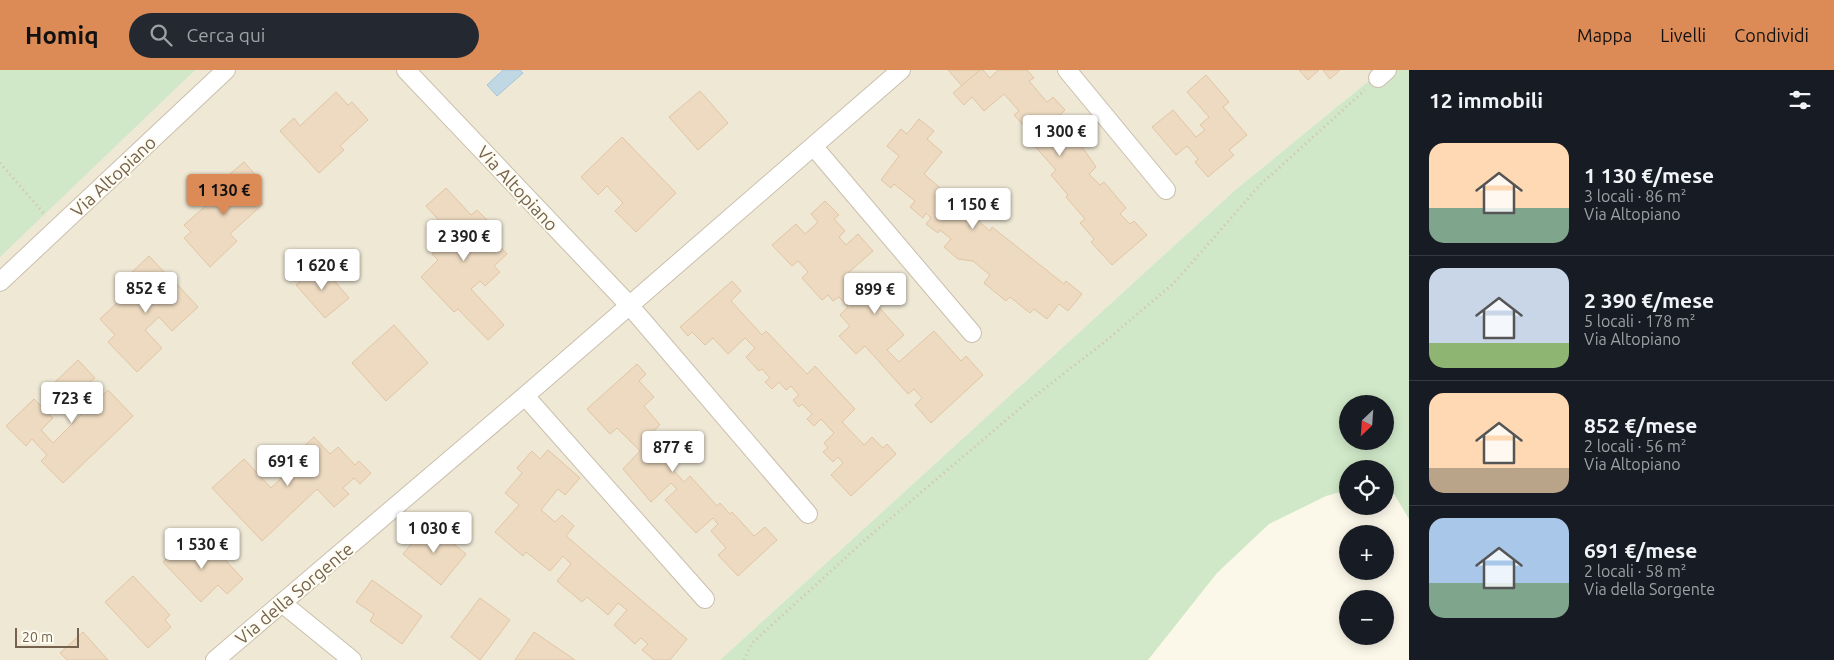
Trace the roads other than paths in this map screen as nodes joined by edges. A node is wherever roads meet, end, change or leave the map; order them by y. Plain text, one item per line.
1 (226, 70) edge
2 (406, 70) edge
3 (901, 70) edge
4 (1067, 70) edge
5 (814, 147) junction
6 (1166, 190) dead end
7 (0, 282) edge
8 (630, 306) junction
9 (972, 333) dead end
10 (525, 396) junction
11 (808, 514) dead end
12 (705, 599) dead end
13 (282, 603) junction
14 (215, 660) edge
15 (352, 660) edge

1 - 7 street, Via Altopiano
2 - 8 street, Via Altopiano
3 - 5 street
4 - 6 street
5 - 8 street
5 - 9 street
8 - 10 street
8 - 11 street, Via Altopiano
10 - 12 street
10 - 13 street, Via della Sorgente
13 - 14 street, Via della Sorgente
13 - 15 street

